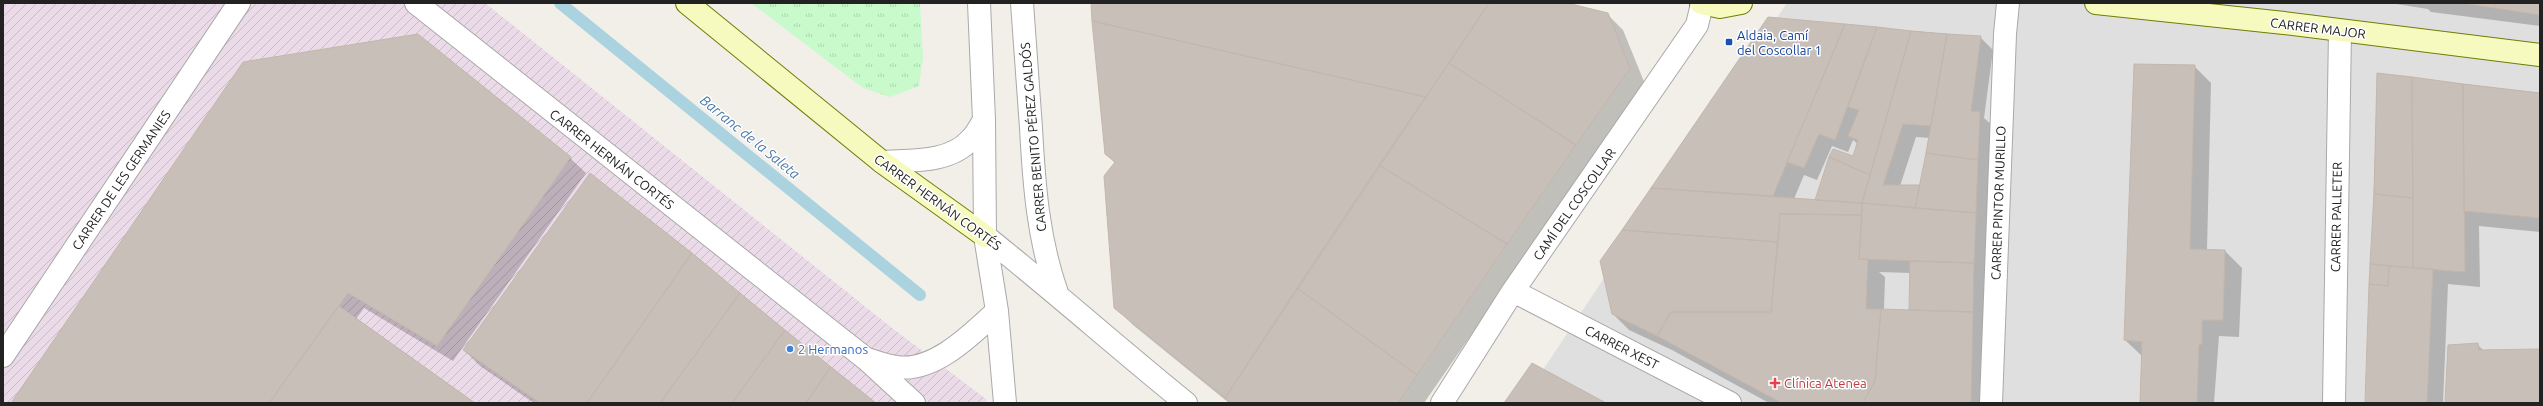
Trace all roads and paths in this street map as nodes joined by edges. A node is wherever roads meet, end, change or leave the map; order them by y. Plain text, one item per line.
1 (239, 3) edge
2 (416, 3) edge
3 (687, 3) edge
4 (979, 3) edge
5 (1022, 3) edge
6 (1701, 3) edge
7 (1740, 3) edge
8 (2008, 3) edge
9 (2096, 3) edge
10 (2192, 8) edge
11 (2340, 30) junction
12 (2540, 55) edge
13 (984, 120) junction
14 (882, 162) junction
15 (985, 236) junction
16 (1513, 291) junction
17 (1057, 293) junction
18 (997, 311) junction
19 (3, 356) edge
20 (866, 359) junction
21 (914, 403) edge
22 (1005, 403) edge
23 (1186, 403) edge
24 (1442, 403) edge
25 (1730, 403) edge
26 (1991, 403) edge
27 (2334, 403) edge

1 - 19 street, CARRER DE LES GERMANIES
2 - 20 street, CARRER HERNÁN CORTÉS
3 - 14 street, CARRER HERNÁN CORTÉS
4 - 13 street
5 - 17 street, CARRER BENITO PÉREZ GALDÓS
6 - 7 street
6 - 16 street, CAMÍ DEL COSCOLLAR
8 - 26 street, CARRER PINTOR MURILLO
9 - 10 street, CARRER MAJOR
10 - 11 street, CARRER MAJOR
11 - 12 street, CARRER MAJOR
11 - 27 street, CARRER PALLETER
13 - 14 street
13 - 15 street
14 - 15 street, CARRER HERNÁN CORTÉS
15 - 17 street, CARRER HERNÁN CORTÉS
15 - 18 street
16 - 24 street, CAMÍ DEL COSCOLLAR
16 - 25 street, CARRER XEST
17 - 23 street, CARRER HERNÁN CORTÉS
18 - 20 street, CARRER HERNÁN CORTÉS
18 - 22 street
20 - 21 street, CARRER HERNÁN CORTÉS

